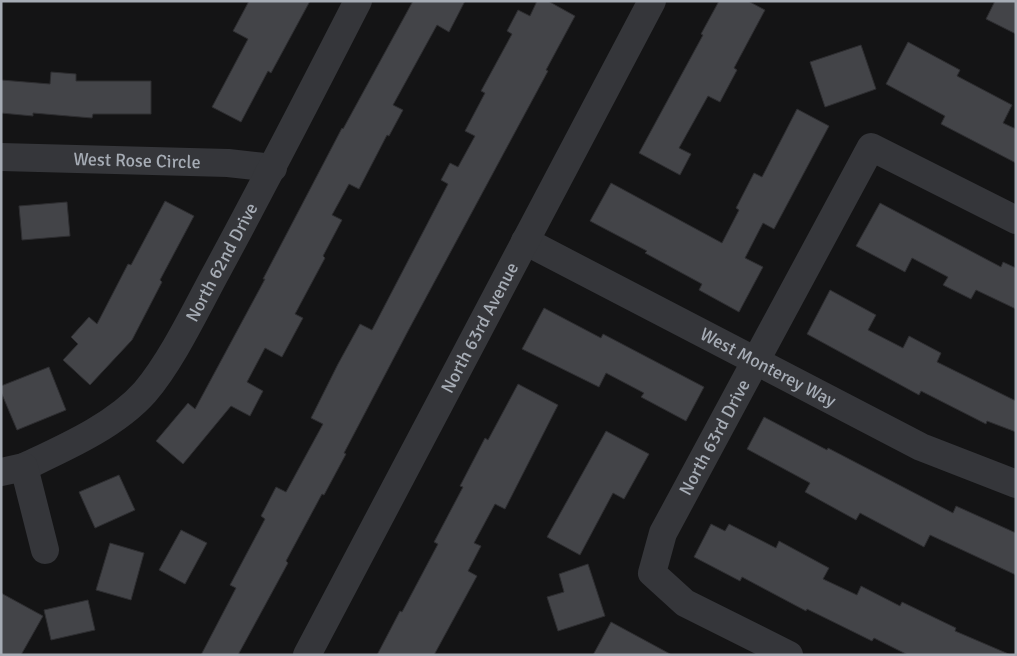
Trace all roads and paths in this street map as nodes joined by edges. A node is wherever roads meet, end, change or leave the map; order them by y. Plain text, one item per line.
1 (358, 1) edge
2 (652, 1) edge
3 (1, 157) edge
4 (273, 168) junction
5 (1016, 220) edge
6 (525, 241) junction
7 (755, 360) junction
8 (12, 470) edge
9 (1016, 484) edge
10 (45, 550) dead end
11 (307, 655) edge
12 (789, 655) edge

1 - 4 street, North 62nd Drive
2 - 6 street, North 63rd Avenue
3 - 4 street, West Rose Circle
4 - 8 street, North 62nd Drive
5 - 7 street, North 63rd Drive
6 - 7 street, West Monterey Way
6 - 11 street, North 63rd Avenue
7 - 9 street, West Monterey Way
7 - 12 street, North 63rd Drive
8 - 10 street

